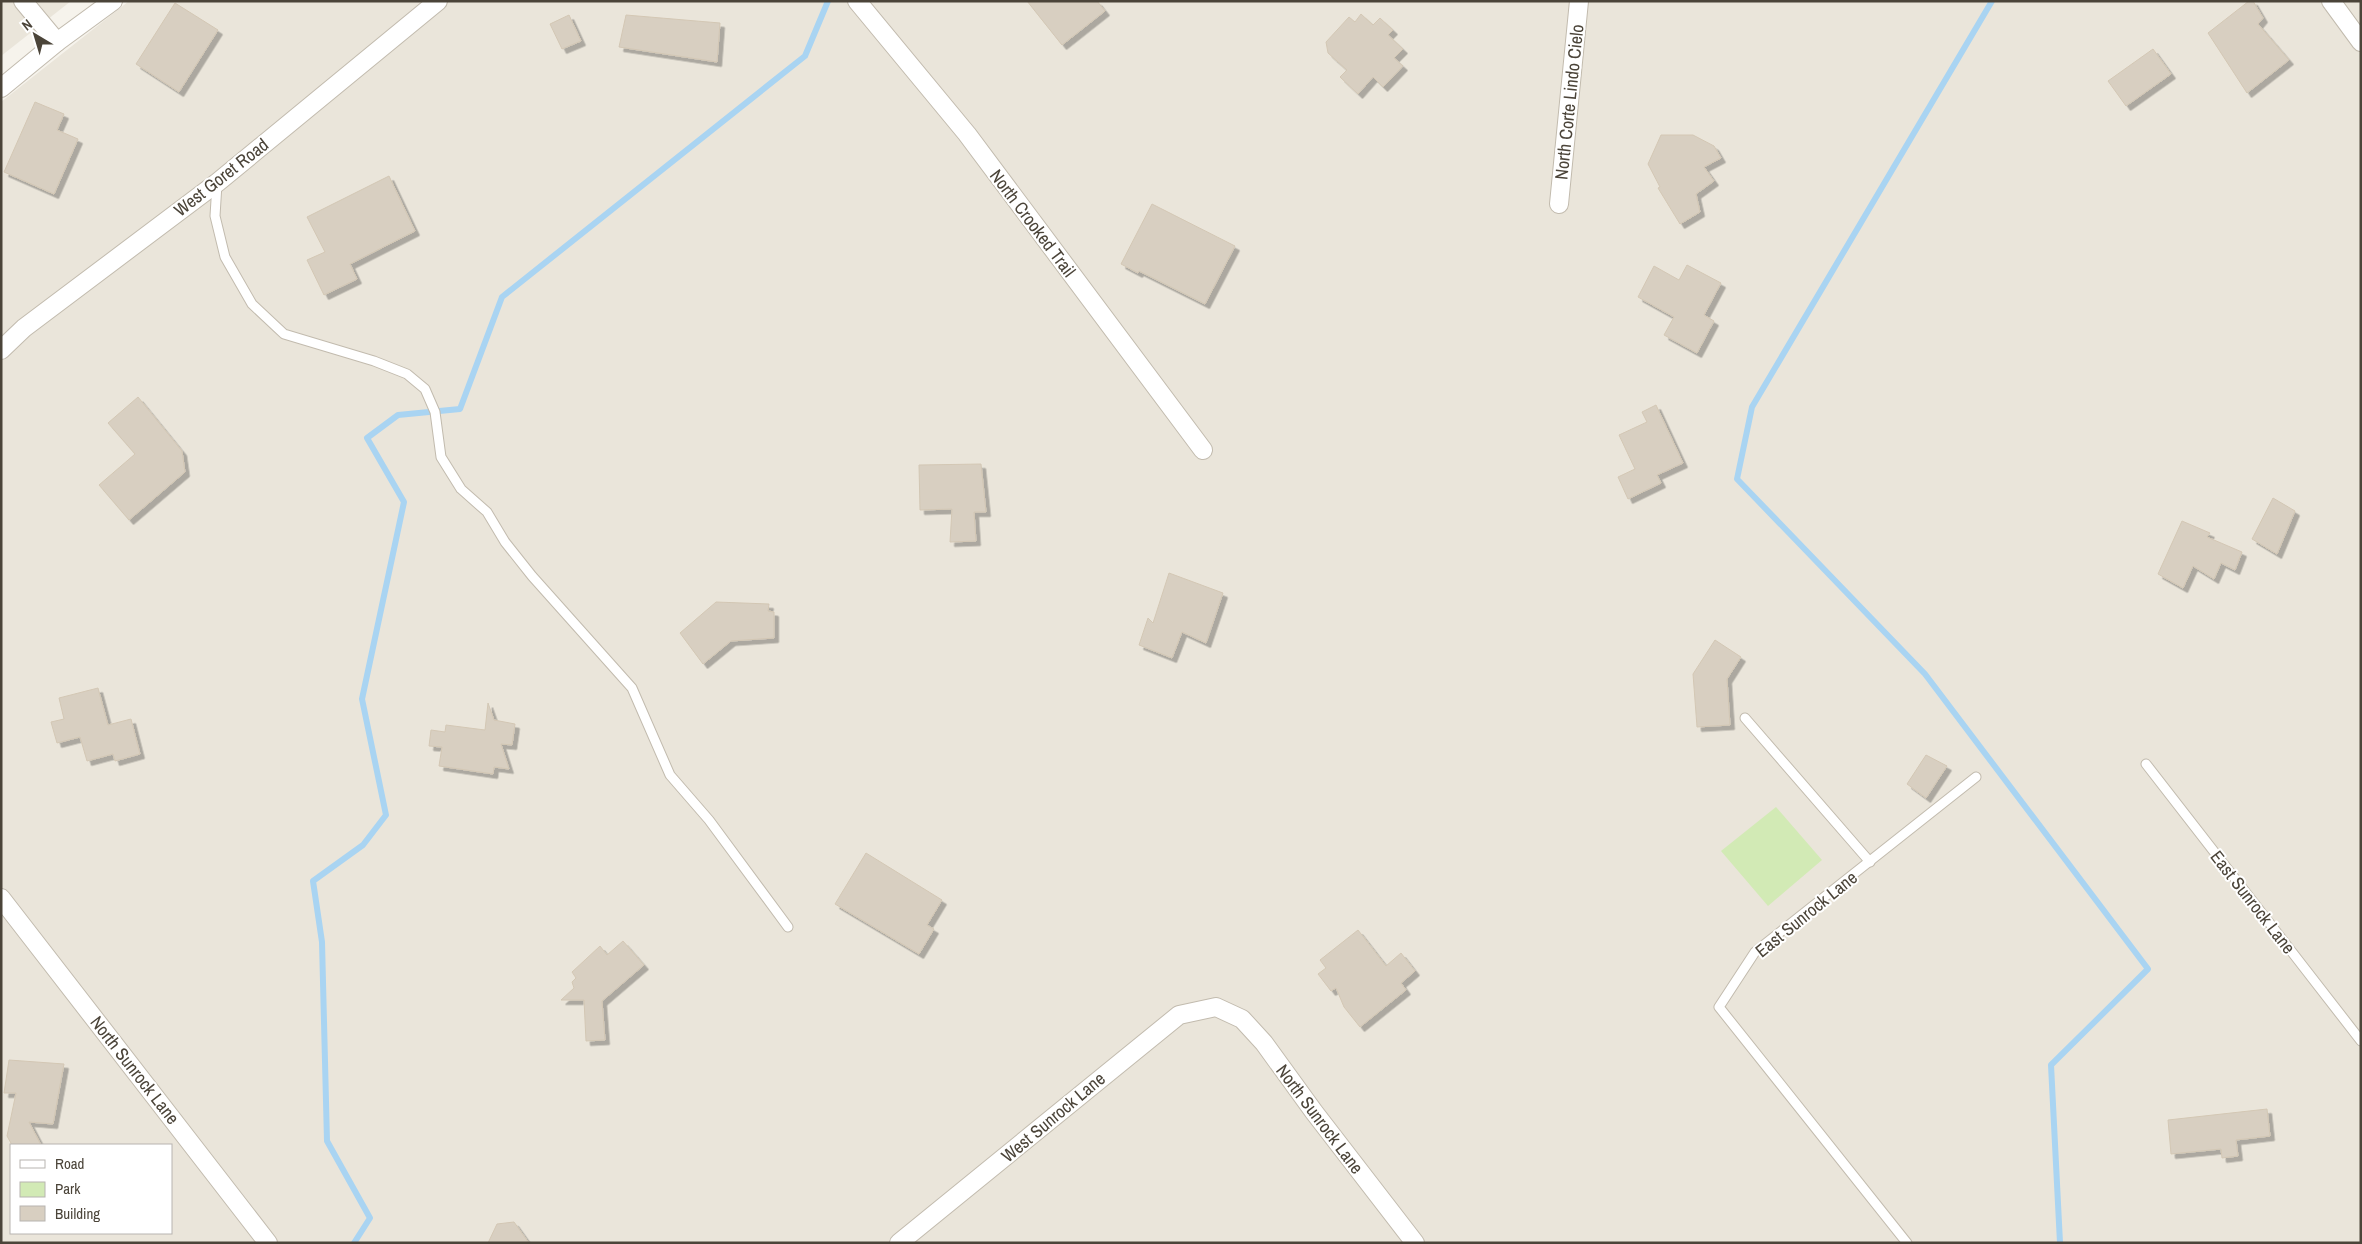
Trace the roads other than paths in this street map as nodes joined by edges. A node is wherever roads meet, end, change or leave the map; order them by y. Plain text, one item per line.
1 (23, 1) edge
2 (113, 1) edge
3 (438, 1) edge
4 (857, 1) edge
5 (1579, 1) edge
6 (2331, 1) edge
7 (57, 42) junction
8 (2361, 42) edge
9 (1, 88) edge
10 (218, 182) junction
11 (1558, 204) dead end
12 (1, 350) edge
13 (1203, 450) dead end
14 (1745, 718) dead end
15 (2146, 764) dead end
16 (1976, 776) dead end
17 (1870, 862) junction
18 (1, 898) edge
19 (788, 927) dead end
20 (1216, 1007) joint
21 (2361, 1041) edge
22 (268, 1243) edge
23 (899, 1243) edge
24 (1415, 1243) edge
25 (1906, 1243) edge

1 - 7 street
2 - 7 street
3 - 10 street, West Goret Road
4 - 13 street, North Crooked Trail
5 - 11 street, North Corte Lindo Cielo
6 - 8 street
7 - 9 street
10 - 12 street, West Goret Road
10 - 19 lane
14 - 17 lane
15 - 21 lane, East Sunrock Lane
16 - 17 lane, East Sunrock Lane
17 - 25 lane, East Sunrock Lane
18 - 22 street, North Sunrock Lane
20 - 23 street, West Sunrock Lane
20 - 24 street, North Sunrock Lane

